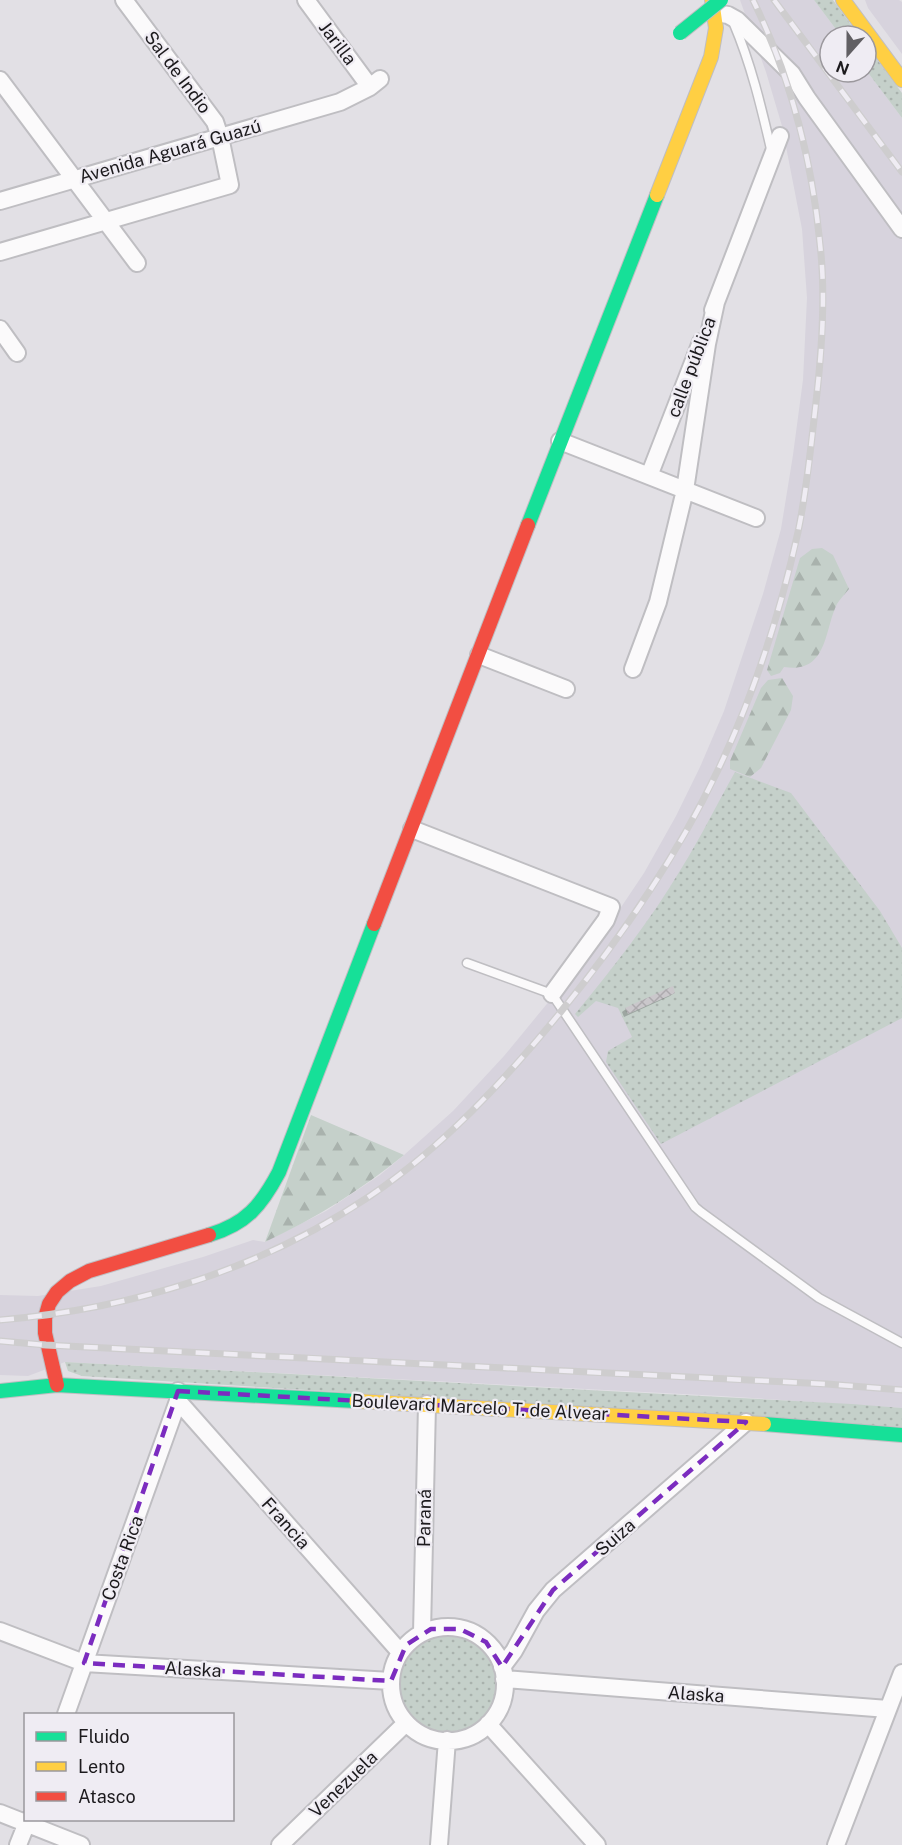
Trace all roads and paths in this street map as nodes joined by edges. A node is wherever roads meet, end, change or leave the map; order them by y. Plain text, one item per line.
1 (124, 0) edge
2 (306, 0) edge
3 (844, 1) edge
4 (719, 7) edge
5 (680, 33) dead end
6 (0, 80) edge
7 (902, 80) edge
8 (375, 83) joint
9 (780, 136) dead end
10 (220, 137) junction
11 (773, 155) junction
12 (74, 179) junction
13 (0, 201) edge
14 (106, 222) junction
15 (902, 229) edge
16 (0, 252) edge
17 (136, 263) dead end
18 (716, 302) junction
19 (0, 329) edge
20 (17, 352) dead end
21 (560, 441) junction
22 (649, 476) junction
23 (685, 490) junction
24 (756, 518) dead end
25 (479, 655) junction
26 (633, 669) dead end
27 (566, 689) dead end
28 (412, 829) junction
29 (467, 963) dead end
30 (552, 994) junction
31 (902, 1343) edge
32 (57, 1385) junction
33 (0, 1391) edge
34 (178, 1396) junction
35 (427, 1404) junction
36 (746, 1422) junction
37 (902, 1435) edge
38 (0, 1631) edge
39 (422, 1633) junction
40 (400, 1652) junction
41 (84, 1663) junction
42 (503, 1673) junction
43 (901, 1676) edge
44 (391, 1681) junction
45 (888, 1709) junction
46 (66, 1713) edge
47 (406, 1723) junction
48 (488, 1724) junction
49 (447, 1740) junction
50 (0, 1813) edge
51 (24, 1820) edge
52 (27, 1821) edge
53 (18, 1845) edge
54 (81, 1845) edge
55 (280, 1845) edge
56 (439, 1845) edge
57 (597, 1845) edge
58 (836, 1845) edge

1 - 10 street, Sal de Indio
2 - 8 street, Jarilla
3 - 7 street
4 - 5 street, bridge
4 - 11 lane
4 - 15 street
4 - 21 street
6 - 12 street
8 - 10 street, Avenida Aguará Guazú
9 - 11 street
10 - 12 street, Avenida Aguará Guazú
10 - 14 street, Sal de Indio
11 - 18 street
12 - 13 street, Avenida Aguará Guazú
12 - 14 street
14 - 16 street
14 - 17 street
18 - 22 street, calle pública
18 - 23 street, calle pública
19 - 20 street
21 - 22 street
21 - 25 street
22 - 23 street
23 - 24 street
23 - 26 street, calle pública
25 - 27 street
25 - 28 street
28 - 30 street
28 - 32 street
29 - 30 lane
30 - 31 lane
32 - 33 street, Boulevard Marcelo T. de Alvear
32 - 34 street, Boulevard Marcelo T. de Alvear
34 - 35 street, Boulevard Marcelo T. de Alvear
34 - 40 street, Francia
34 - 41 street, Costa Rica
35 - 36 street, Boulevard Marcelo T. de Alvear
35 - 39 street, Paraná
36 - 37 street, Boulevard Marcelo T. de Alvear
36 - 42 street, Suiza
38 - 41 street, Alaska
39 - 40 street
39 - 42 street
40 - 44 street
41 - 44 street, Alaska
41 - 46 street, Costa Rica
42 - 45 street, Alaska
42 - 48 street
43 - 45 street
44 - 47 street
45 - 58 street
47 - 49 street
47 - 55 street, Venezuela
48 - 49 street
48 - 57 street
49 - 56 street
50 - 51 street
52 - 53 street
52 - 54 street

